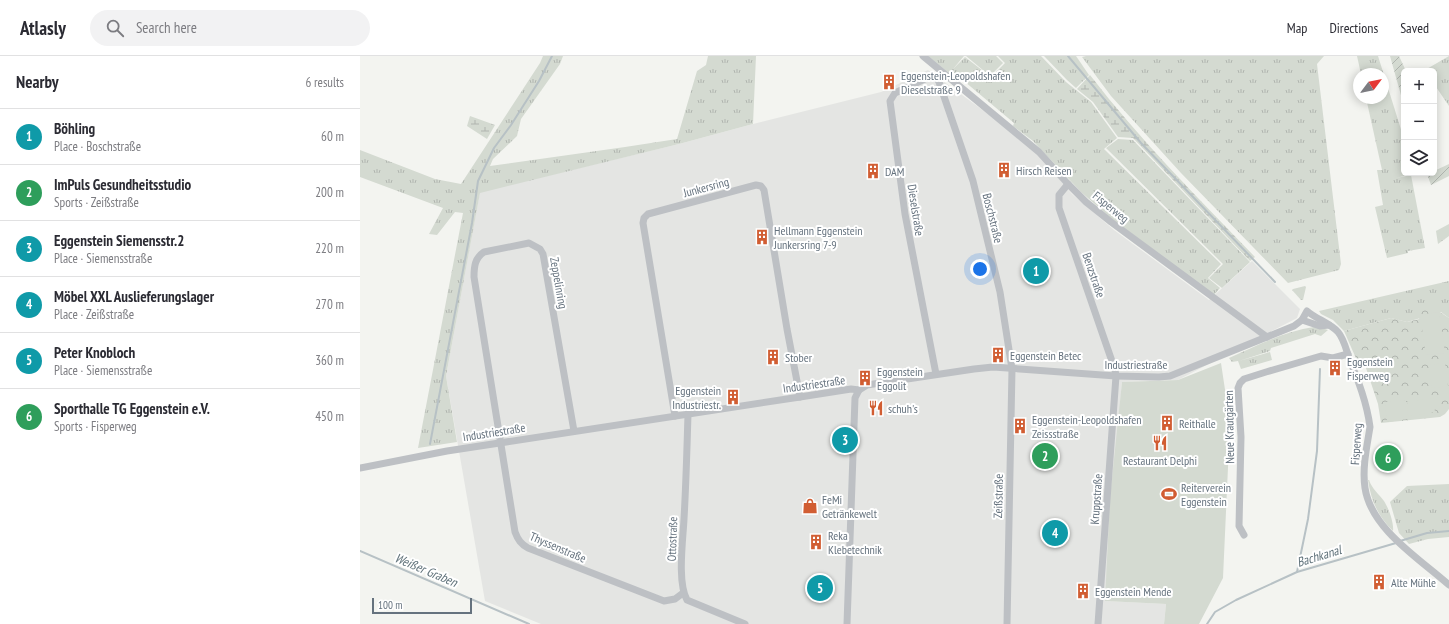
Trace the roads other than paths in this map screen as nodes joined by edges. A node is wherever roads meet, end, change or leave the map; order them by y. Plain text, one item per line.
1 (923, 56) edge
2 (936, 77) joint
3 (1068, 184) junction
4 (1302, 320) junction
5 (1329, 325) junction
6 (1266, 337) junction
7 (1348, 354) junction
8 (1012, 368) junction
9 (936, 374) junction
10 (1116, 376) junction
11 (858, 390) junction
12 (800, 397) junction
13 (688, 414) junction
14 (675, 416) junction
15 (574, 431) junction
16 (501, 442) junction
17 (360, 468) edge
18 (1244, 535) dead end
19 (1449, 585) edge
20 (684, 593) junction
21 (745, 624) edge
22 (847, 624) edge
23 (1007, 624) edge
24 (1098, 624) edge

1 - 3 street, Fisperweg
2 - 8 street, Boschstraße
2 - 9 street, Dieselstraße
3 - 6 street, Fisperweg
3 - 10 street, Benzstraße
4 - 5 street
4 - 5 street, Fisperweg
4 - 6 street
5 - 7 street, Fisperweg
6 - 10 street, Industriestraße
7 - 18 street, Neue Krautgärten
7 - 19 street, Fisperweg
8 - 9 street, Industriestraße
8 - 10 street, Industriestraße
8 - 23 street, Zeißstraße
9 - 11 street, Industriestraße
10 - 24 street, Kruppstraße
11 - 12 street, Industriestraße
11 - 22 street
12 - 13 street, Industriestraße
12 - 14 street, Junkersring
13 - 14 street, Industriestraße
13 - 20 street, Ottostraße
14 - 15 street, Industriestraße
15 - 16 street, Industriestraße
15 - 16 street, Zeppelinring
16 - 17 street, Industriestraße
16 - 20 street, Thyssenstraße
20 - 21 street

